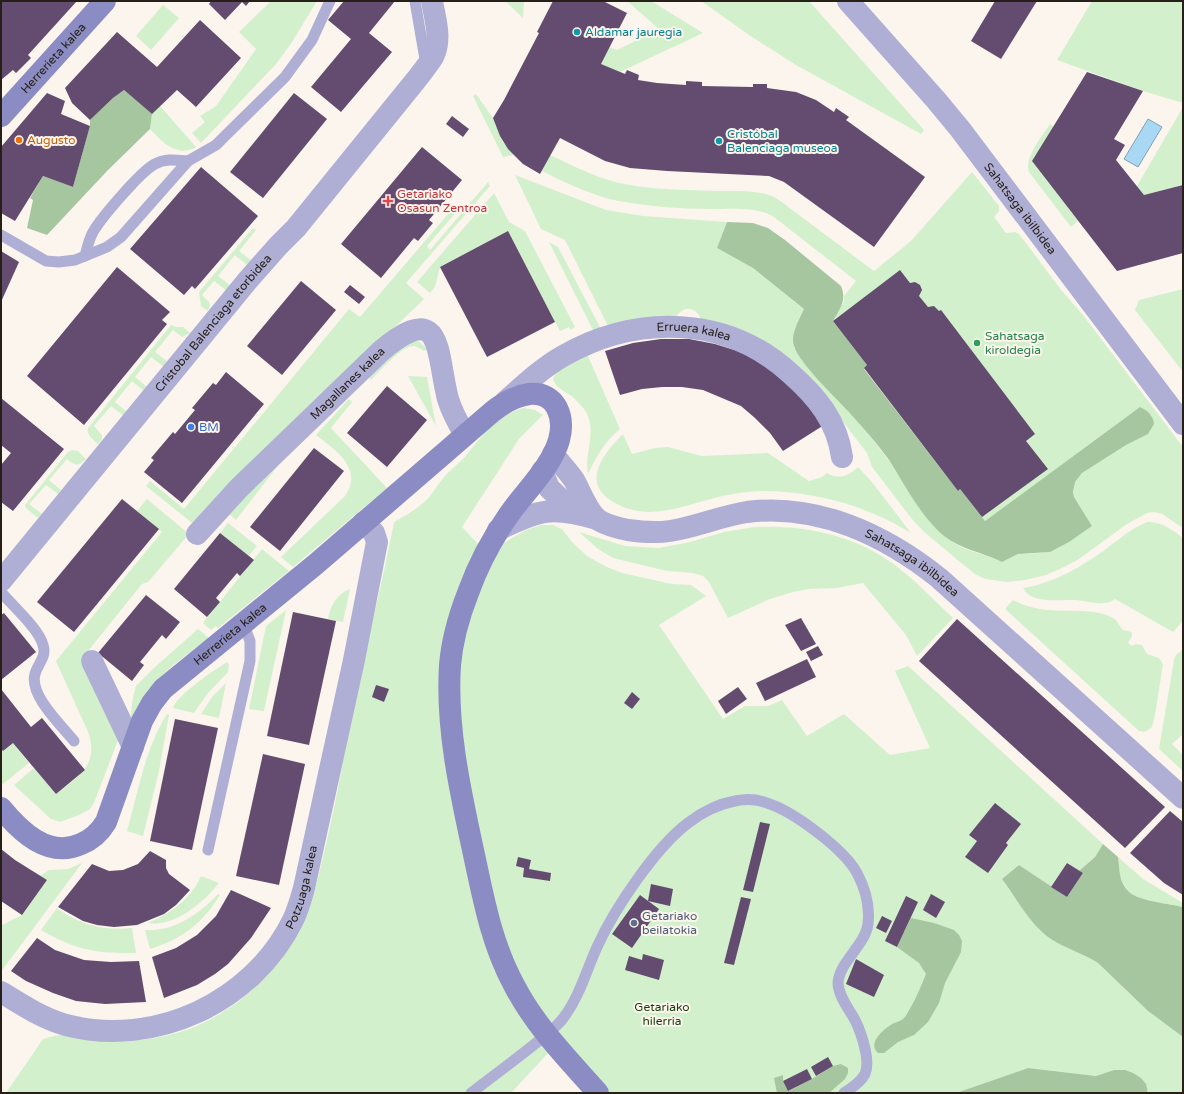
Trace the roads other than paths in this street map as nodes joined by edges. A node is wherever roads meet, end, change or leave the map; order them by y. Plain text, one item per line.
1 (105, 1) edge
2 (330, 1) edge
3 (416, 1) edge
4 (432, 1) edge
5 (848, 1) edge
6 (426, 66) junction
7 (1, 116) edge
8 (188, 161) junction
9 (1, 235) edge
10 (85, 256) junction
11 (506, 401) junction
12 (1183, 424) edge
13 (465, 435) junction
14 (842, 456) dead end
15 (547, 463) junction
16 (578, 504) junction
17 (364, 522) junction
18 (498, 530) junction
19 (197, 534) dead end
20 (1, 581) edge
21 (1, 592) edge
22 (244, 623) junction
23 (92, 661) dead end
24 (74, 741) dead end
25 (132, 747) junction
26 (1183, 798) edge
27 (1, 808) edge
28 (208, 850) dead end
29 (1, 992) edge
30 (547, 1034) junction
31 (471, 1093) edge
32 (598, 1093) edge
33 (844, 1093) edge

1 - 7 street, Herrerieta kalea
2 - 8 lane
3 - 6 lane
4 - 6 street, Cristobal Balenciaga etorbidea
5 - 12 street, Sahatsaga ibilbidea
6 - 20 street, Cristobal Balenciaga etorbidea
8 - 10 lane
8 - 10 lane
9 - 10 lane
11 - 13 street, Herrerieta kalea
11 - 14 street, Erruera kalea
11 - 15 street
13 - 17 street, Herrerieta kalea
13 - 19 street, Magallanes kalea
15 - 16 street, Sahatsaga ibilbidea
15 - 18 street
16 - 18 street
16 - 26 street, Sahatsaga ibilbidea
17 - 22 street, Herrerieta kalea
17 - 29 street, Potzuaga kalea
18 - 30 street
21 - 24 lane
22 - 25 street, Herrerieta kalea
22 - 28 lane
23 - 25 street
25 - 27 street, Herrerieta kalea
30 - 31 lane
30 - 32 street
30 - 33 lane

